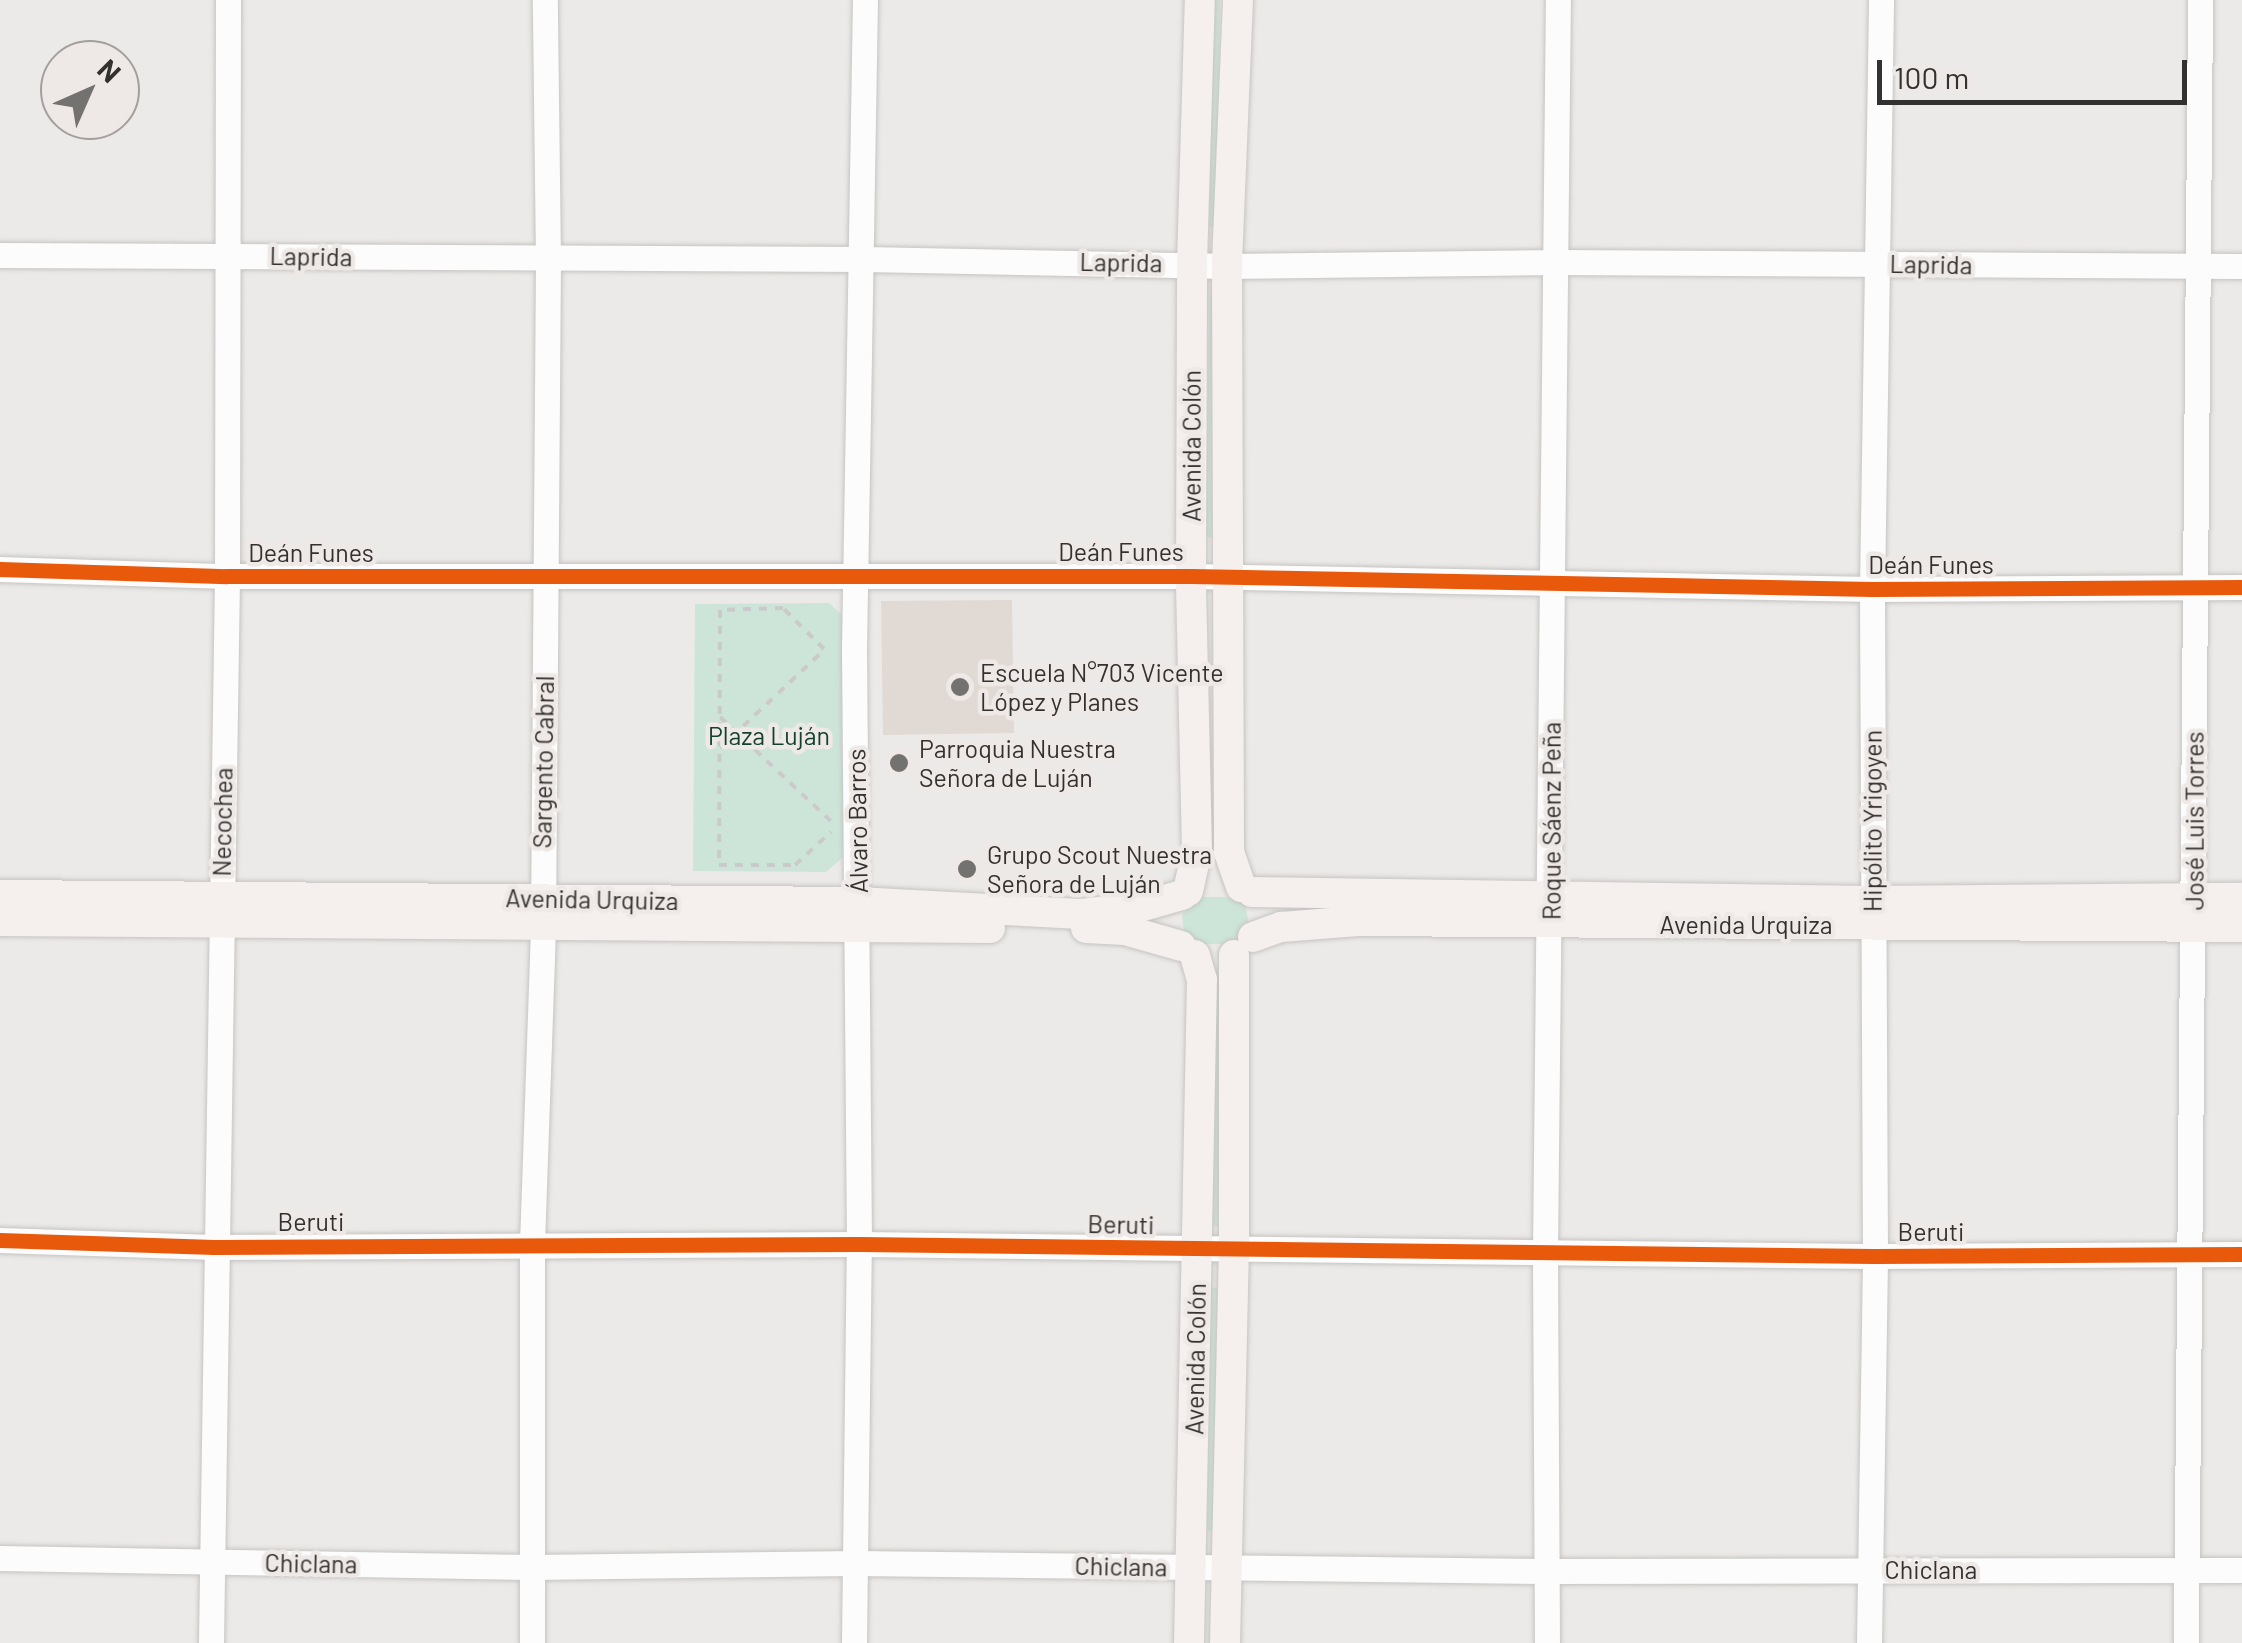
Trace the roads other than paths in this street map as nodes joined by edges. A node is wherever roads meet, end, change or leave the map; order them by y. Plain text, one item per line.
1 (228, 0) edge
2 (546, 0) edge
3 (866, 0) edge
4 (1200, 0) edge
5 (1238, 0) edge
6 (1558, 0) edge
7 (1881, 0) edge
8 (2200, 0) edge
9 (230, 254) junction
10 (0, 255) edge
11 (863, 259) junction
12 (548, 261) junction
13 (1556, 262) junction
14 (1192, 263) junction
15 (1878, 263) junction
16 (1228, 266) junction
17 (2195, 266) junction
18 (2242, 266) edge
19 (0, 570) edge
20 (856, 574) junction
21 (227, 576) junction
22 (1191, 576) junction
23 (1229, 577) junction
24 (545, 578) junction
25 (1550, 580) junction
26 (2196, 588) junction
27 (2242, 588) edge
28 (1872, 589) junction
29 (1246, 889) junction
30 (1185, 893) junction
31 (0, 895) edge
32 (2242, 898) edge
33 (220, 908) junction
34 (1552, 908) junction
35 (2194, 912) junction
36 (542, 913) junction
37 (1872, 913) junction
38 (858, 915) junction
39 (0, 921) edge
40 (2242, 927) edge
41 (1243, 946) junction
42 (1188, 951) junction
43 (0, 1240) edge
44 (532, 1244) junction
45 (858, 1244) junction
46 (214, 1247) junction
47 (1197, 1250) junction
48 (1234, 1250) junction
49 (1545, 1253) junction
50 (2191, 1254) junction
51 (2242, 1254) edge
52 (1874, 1256) junction
53 (0, 1558) edge
54 (213, 1562) junction
55 (854, 1563) junction
56 (1190, 1566) junction
57 (1225, 1566) junction
58 (532, 1567) junction
59 (2188, 1568) junction
60 (1870, 1569) junction
61 (2242, 1570) edge
62 (1546, 1571) junction
63 (211, 1643) edge
64 (532, 1643) edge
65 (854, 1643) edge
66 (1189, 1643) edge
67 (1225, 1643) edge
68 (1547, 1643) edge
69 (1869, 1643) edge
70 (2186, 1643) edge

1 - 9 street, Necochea
2 - 12 street, Sargento Cabral
3 - 11 street, Álvaro Barros
4 - 14 main road, Avenida Colón
5 - 16 main road, Avenida Colón
6 - 13 street, Roque Sáenz Peña
7 - 15 street, Hipólito Yrigoyen
8 - 17 street, José Luis Torres
9 - 10 street, Laprida
9 - 12 street, Laprida
9 - 21 street, Necochea
11 - 12 street, Laprida
11 - 14 street, Laprida
11 - 20 street, Álvaro Barros
12 - 24 street, Sargento Cabral
13 - 15 street, Laprida
13 - 16 street, Laprida
13 - 25 street, Roque Sáenz Peña
14 - 16 street, Laprida
14 - 22 main road, Avenida Colón
15 - 17 street, Laprida
15 - 28 street, Hipólito Yrigoyen
16 - 23 main road, Avenida Colón
17 - 18 street, Laprida
17 - 26 street, José Luis Torres
19 - 21 street, Deán Funes
20 - 22 street, Deán Funes
20 - 24 street, Deán Funes
20 - 38 street, Álvaro Barros
21 - 24 street, Deán Funes
21 - 33 street, Necochea
22 - 23 street, Deán Funes
22 - 30 main road, Avenida Colón
23 - 25 street, Deán Funes
23 - 29 main road, Avenida Colón
24 - 36 street, Sargento Cabral
25 - 28 street, Deán Funes
25 - 34 street, Roque Sáenz Peña
26 - 27 street, Deán Funes
26 - 28 street, Deán Funes
26 - 35 street, José Luis Torres
28 - 37 street, Hipólito Yrigoyen
29 - 30 main road
29 - 34 main road, Avenida Urquiza
29 - 41 main road
30 - 38 main road, Avenida Urquiza
30 - 42 main road
31 - 33 main road, Avenida Urquiza
32 - 35 main road, Avenida Urquiza
33 - 36 main road, Avenida Urquiza
33 - 39 main road, Avenida Urquiza
33 - 46 street, Necochea
34 - 37 main road, Avenida Urquiza
34 - 41 main road, Avenida Urquiza
34 - 49 street, Roque Sáenz Peña
35 - 37 main road, Avenida Urquiza
35 - 40 main road, Avenida Urquiza
35 - 50 street, José Luis Torres
36 - 38 main road, Avenida Urquiza
36 - 44 street, Sargento Cabral
37 - 52 street, Hipólito Yrigoyen
38 - 42 main road, Avenida Urquiza
38 - 45 street, Álvaro Barros
41 - 42 main road
41 - 48 main road, Avenida Colón
42 - 47 main road, Avenida Colón
43 - 46 street, Beruti
44 - 45 street, Beruti
44 - 46 street, Beruti
44 - 58 street, Sargento Cabral
45 - 47 street, Beruti
45 - 55 street, Álvaro Barros
46 - 54 street, Necochea
47 - 48 street, Beruti
47 - 56 main road, Avenida Colón
48 - 49 street, Beruti
48 - 57 main road, Avenida Colón
49 - 52 street, Beruti
49 - 62 street, Roque Sáenz Peña
50 - 51 street, Beruti
50 - 52 street, Beruti
50 - 59 street, José Luis Torres
52 - 60 street, Hipólito Yrigoyen
53 - 54 street, Chiclana
54 - 58 street, Chiclana
54 - 63 street, Necochea
55 - 56 street, Chiclana
55 - 58 street, Chiclana
55 - 65 street, Álvaro Barros
56 - 57 street, Chiclana
56 - 66 main road, Avenida Colón
57 - 62 street, Chiclana
57 - 67 main road, Avenida Colón
58 - 64 street, Sargento Cabral
59 - 60 street, Chiclana
59 - 61 street, Chiclana
59 - 70 street, José Luis Torres
60 - 62 street, Chiclana
60 - 69 street, Hipólito Yrigoyen
62 - 68 street, Roque Sáenz Peña

